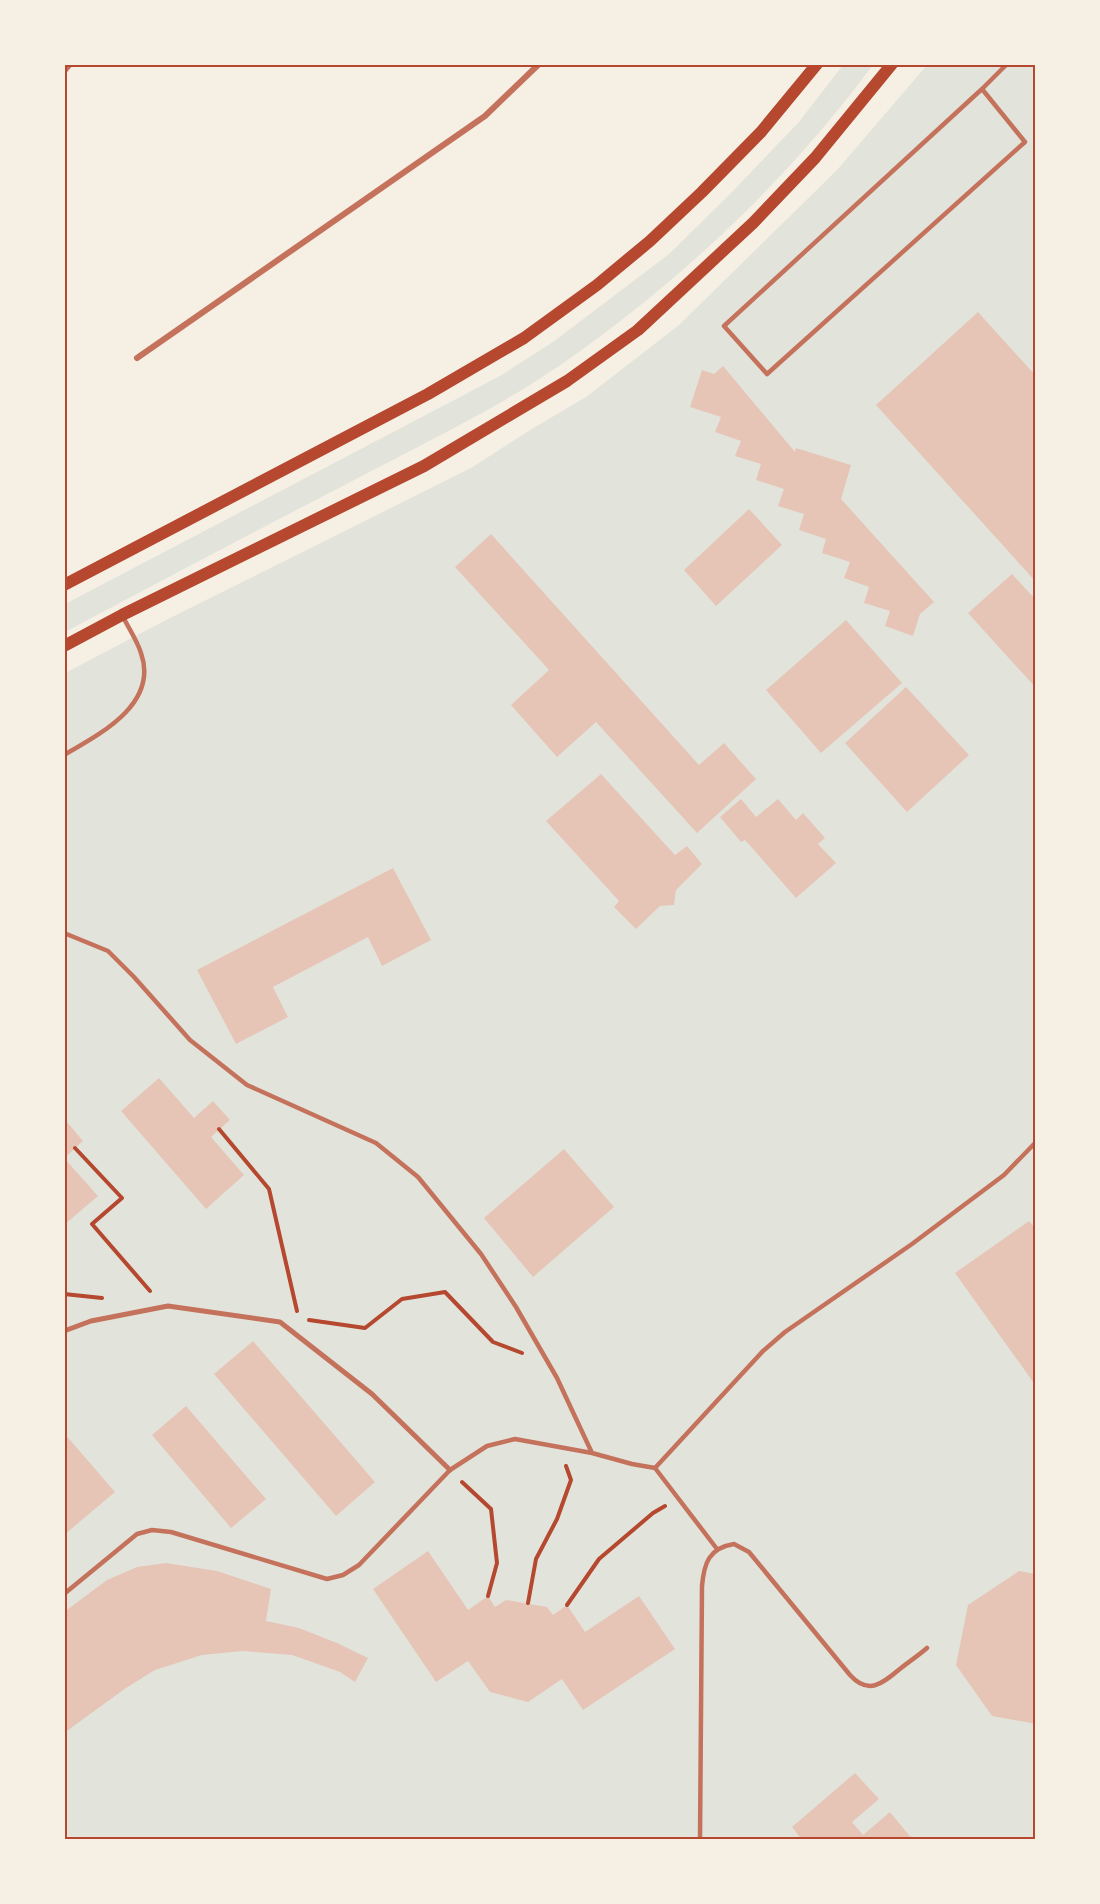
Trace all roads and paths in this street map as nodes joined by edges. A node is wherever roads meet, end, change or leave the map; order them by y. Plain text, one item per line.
1 (70, 64) edge
2 (539, 64) edge
3 (817, 64) edge
4 (892, 64) edge
5 (1007, 64) edge
6 (64, 71) edge
7 (982, 89) junction
8 (137, 358) dead end
9 (64, 585) edge
10 (122, 615) junction
11 (64, 646) edge
12 (64, 755) edge
13 (64, 933) edge
14 (219, 1130) dead end
15 (1035, 1142) edge
16 (75, 1148) dead end
17 (64, 1294) edge
18 (108, 1299) dead end
19 (168, 1306) junction
20 (64, 1331) edge
21 (548, 1363) junction
22 (560, 1448) junction
23 (592, 1453) junction
24 (655, 1468) junction
25 (450, 1470) junction
26 (678, 1498) junction
27 (717, 1549) junction
28 (64, 1594) edge
29 (488, 1596) dead end
30 (528, 1603) dead end
31 (567, 1605) dead end
32 (927, 1648) dead end
33 (700, 1839) edge

1 - 6 street
2 - 8 street
3 - 9 main road
4 - 10 main road
5 - 7 lane
7 - 7 lane
10 - 11 main road
10 - 12 lane
13 - 21 lane
14 - 21 path
15 - 24 lane
16 - 19 path
17 - 18 path
19 - 20 street
19 - 25 street
21 - 23 lane
22 - 23 lane
22 - 25 lane
22 - 30 path
23 - 24 lane
24 - 26 lane
25 - 28 lane
25 - 29 path
26 - 27 lane
26 - 31 path
27 - 32 lane
27 - 33 lane

